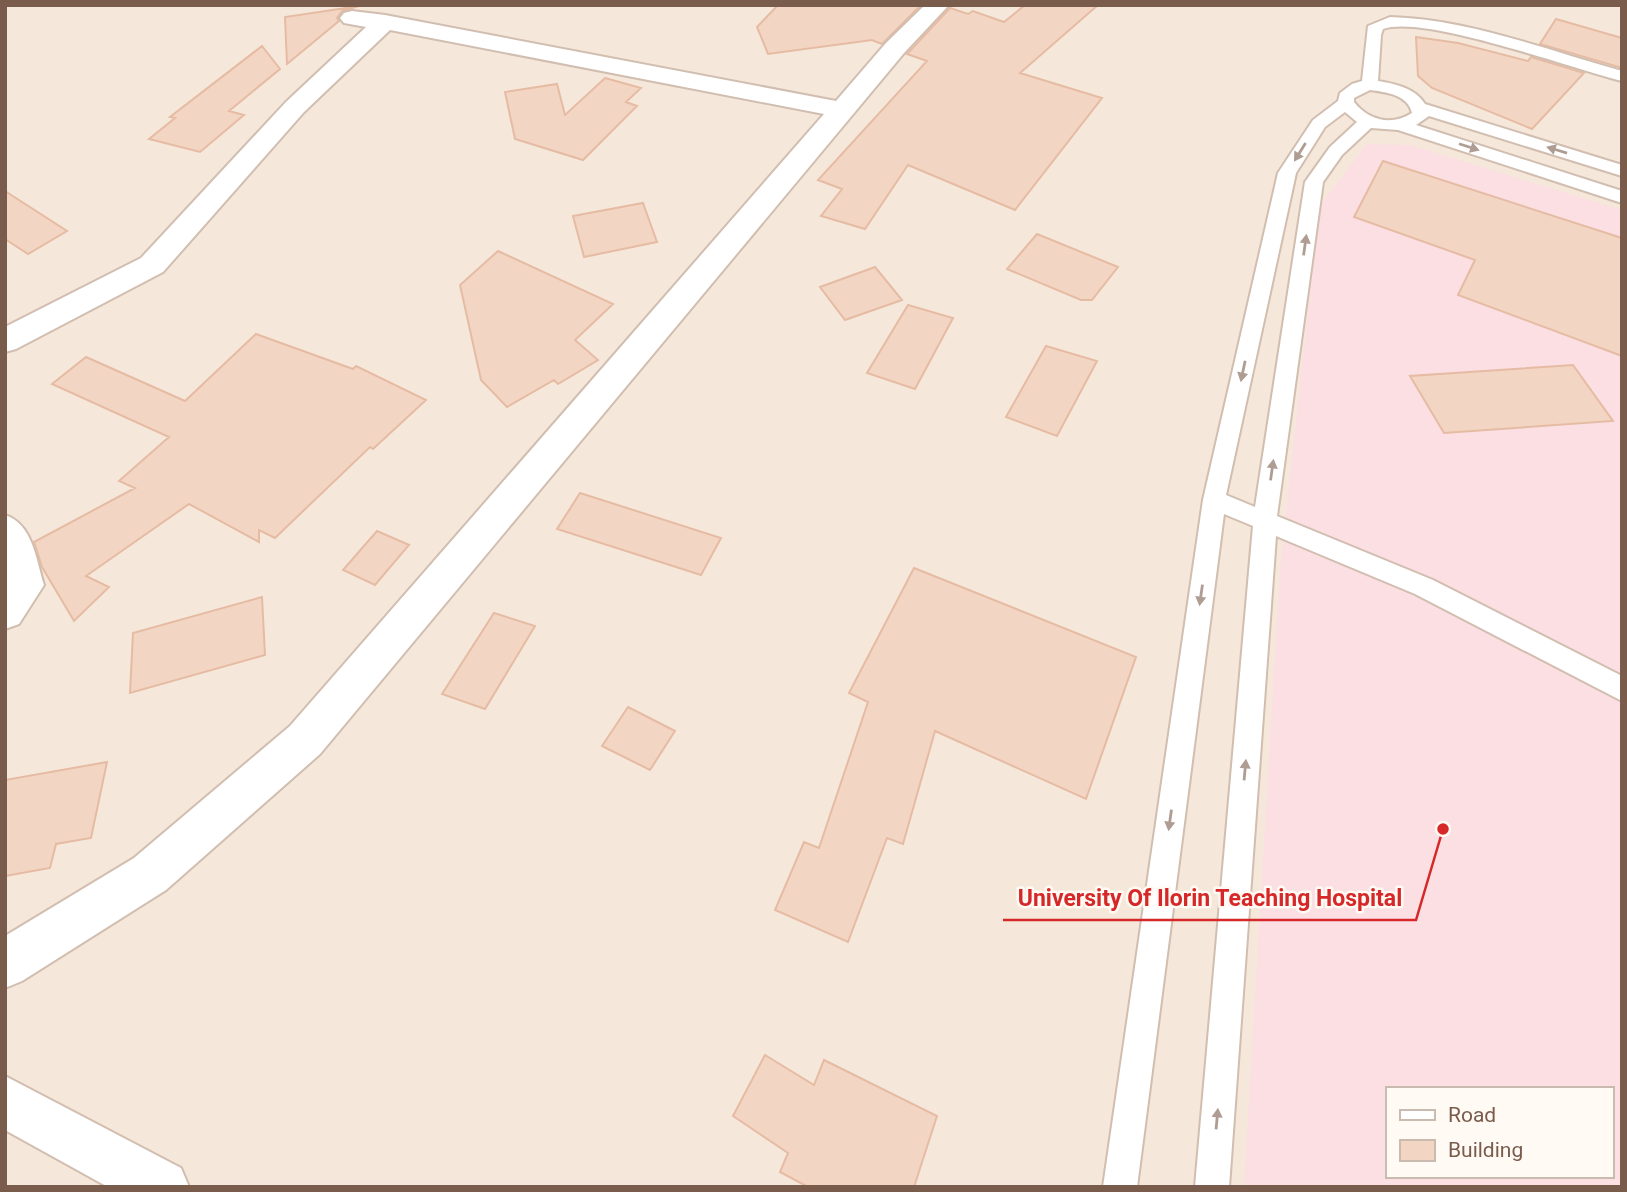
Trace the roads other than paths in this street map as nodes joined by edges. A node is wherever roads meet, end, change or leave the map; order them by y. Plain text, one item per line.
1 (938, 5) edge
2 (352, 18) dead end
3 (385, 22) junction
4 (1622, 76) edge
5 (1370, 85) junction
6 (1346, 103) junction
7 (1421, 108) junction
8 (842, 110) junction
9 (1368, 121) junction
10 (1404, 126) junction
11 (1622, 170) edge
12 (1622, 197) edge
13 (5, 341) edge
14 (1214, 500) junction
15 (1265, 520) junction
16 (5, 530) edge
17 (5, 612) edge
18 (1622, 690) edge
19 (5, 964) edge
20 (5, 1102) edge
21 (162, 1187) edge
22 (1120, 1187) edge
23 (1212, 1187) edge

1 - 8 street
2 - 3 street
3 - 8 street
3 - 13 street
4 - 5 lane
5 - 6 lane
5 - 7 lane
6 - 9 lane
6 -> 14 lane
7 - 10 lane
11 -> 7 lane
8 - 19 street
9 - 10 lane
15 -> 9 lane
10 -> 12 lane
14 - 15 lane
14 -> 22 lane
15 - 18 lane
23 -> 15 lane
16 - 17 street
20 - 21 street

